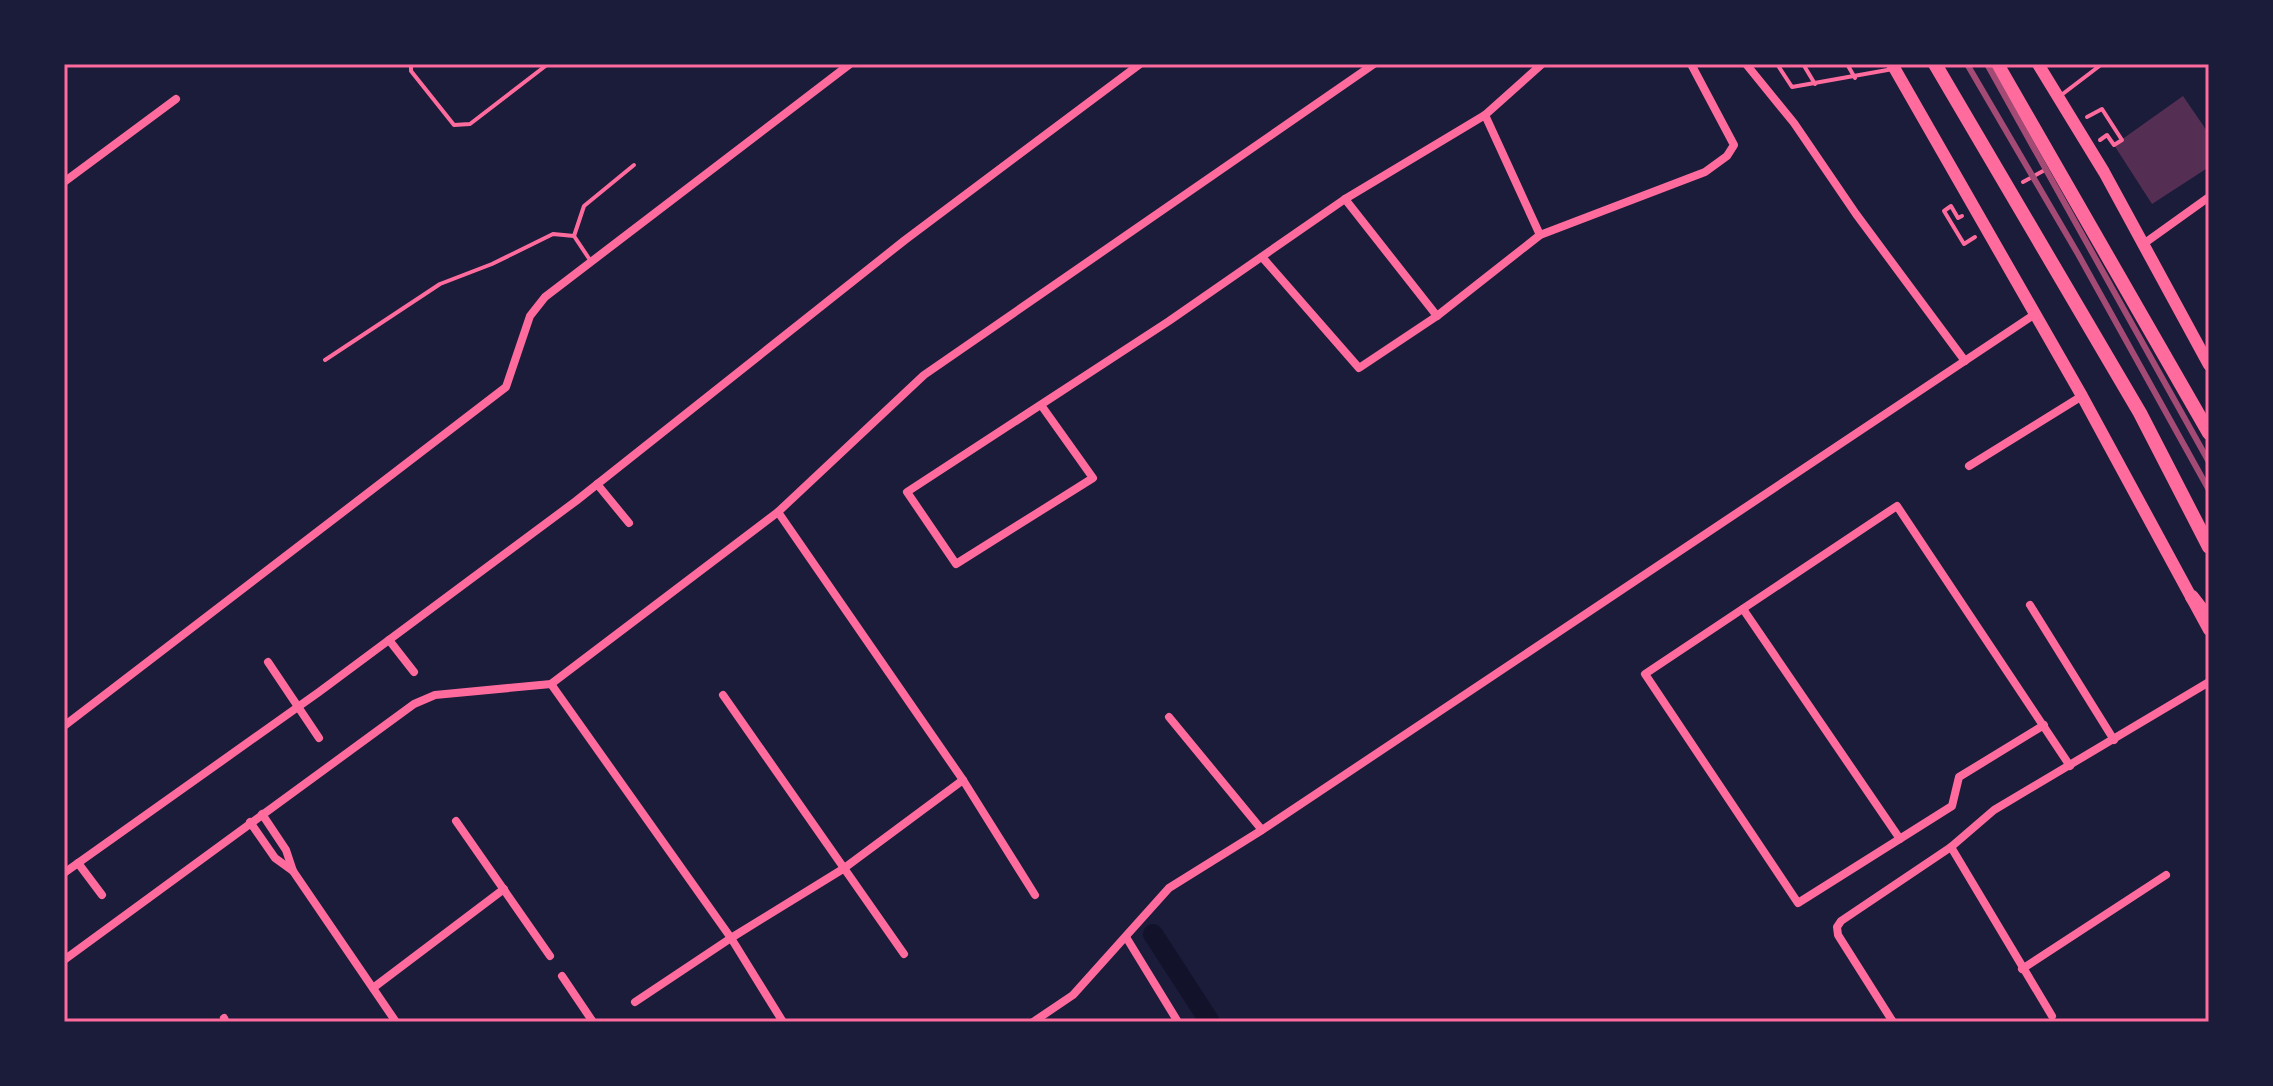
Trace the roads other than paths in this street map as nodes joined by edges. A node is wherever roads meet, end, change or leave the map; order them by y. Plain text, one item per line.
1 (411, 64) edge
2 (548, 64) edge
3 (850, 64) edge
4 (1140, 64) edge
5 (1374, 64) edge
6 (1542, 64) edge
7 (1691, 64) edge
8 (1746, 64) edge
9 (1777, 64) edge
10 (1803, 64) edge
11 (1847, 64) edge
12 (1935, 64) edge
13 (1997, 64) edge
14 (2038, 64) edge
15 (2102, 64) edge
16 (1894, 66) edge
17 (1855, 78) junction
18 (1815, 84) junction
19 (2059, 97) junction
20 (176, 99) dead end
21 (1485, 115) junction
22 (634, 165) dead end
23 (64, 182) edge
24 (2209, 197) edge
25 (1345, 199) junction
26 (1540, 235) junction
27 (574, 236) junction
28 (2142, 245) junction
29 (1262, 257) junction
30 (591, 262) junction
31 (2035, 314) junction
32 (1437, 316) junction
33 (325, 360) dead end
34 (1965, 361) junction
35 (2209, 365) edge
36 (2082, 396) junction
37 (1041, 405) junction
38 (2209, 433) edge
39 (1969, 466) dead end
40 (597, 484) junction
41 (778, 512) junction
42 (629, 523) dead end
43 (2209, 547) edge
44 (2192, 597) junction
45 (2030, 605) dead end
46 (1743, 609) junction
47 (2209, 619) edge
48 (2209, 630) edge
49 (389, 640) junction
50 (268, 662) dead end
51 (414, 672) dead end
52 (2209, 682) edge
53 (551, 684) junction
54 (723, 695) dead end
55 (297, 708) junction
56 (1169, 717) dead end
57 (2044, 725) junction
58 (64, 726) edge
59 (319, 738) dead end
60 (2114, 740) junction
61 (2070, 766) junction
62 (963, 780) junction
63 (262, 814) junction
64 (456, 821) dead end
65 (250, 822) junction
66 (1262, 830) junction
67 (1900, 839) junction
68 (1951, 847) junction
69 (78, 863) junction
70 (843, 869) junction
71 (293, 871) junction
72 (64, 873) edge
73 (2166, 875) dead end
74 (504, 889) junction
75 (102, 895) dead end
76 (1035, 895) dead end
77 (1126, 937) junction
78 (731, 938) junction
79 (904, 954) dead end
80 (550, 956) dead end
81 (64, 960) edge
82 (2022, 969) junction
83 (562, 976) dead end
84 (373, 988) junction
85 (635, 1002) dead end
86 (2052, 1016) dead end
87 (396, 1022) edge
88 (593, 1022) edge
89 (783, 1022) edge
90 (1033, 1022) edge
91 (1178, 1022) edge
92 (1893, 1022) edge

1 - 2 lane
3 - 30 street
4 - 40 street
5 - 41 street
6 - 21 street
7 - 26 street
8 - 34 street
9 - 18 lane
10 - 18 lane
11 - 17 lane
12 - 43 main road
13 - 38 main road
14 - 19 main road
15 - 19 lane
16 - 17 lane
16 - 31 main road
17 - 18 lane
19 - 28 main road
20 - 23 street
21 - 25 street
21 - 26 street
22 - 27 lane
24 - 28 street
25 - 29 street
25 - 32 street
26 - 32 street
27 - 30 lane
27 - 33 lane
28 - 35 main road
29 - 32 street
29 - 37 street
30 - 58 street
31 - 34 street
31 - 36 main road
34 - 66 street
36 - 39 street
36 - 44 main road
37 - 37 street
40 - 42 street
40 - 49 street
41 - 53 street
41 - 62 street
44 - 47 main road
44 - 48 main road
45 - 60 street
46 - 57 street
46 - 67 street
46 - 67 street
49 - 51 street
49 - 55 street
50 - 55 street
52 - 60 street
53 - 63 street
53 - 78 street
54 - 70 street
55 - 59 street
55 - 69 street
56 - 66 street
57 - 61 street
57 - 67 street
60 - 61 street
61 - 68 street
62 - 70 street
62 - 76 street
63 - 65 street
63 - 71 street
64 - 74 street
65 - 71 street
65 - 81 street
66 - 77 street
68 - 82 street
68 - 92 street
69 - 72 street
69 - 75 street
70 - 78 street
70 - 79 street
71 - 84 street
73 - 82 street
74 - 80 street
74 - 84 street
77 - 90 street
77 - 91 street
78 - 85 street
78 - 89 street
82 - 86 street
83 - 88 street
84 - 87 street

